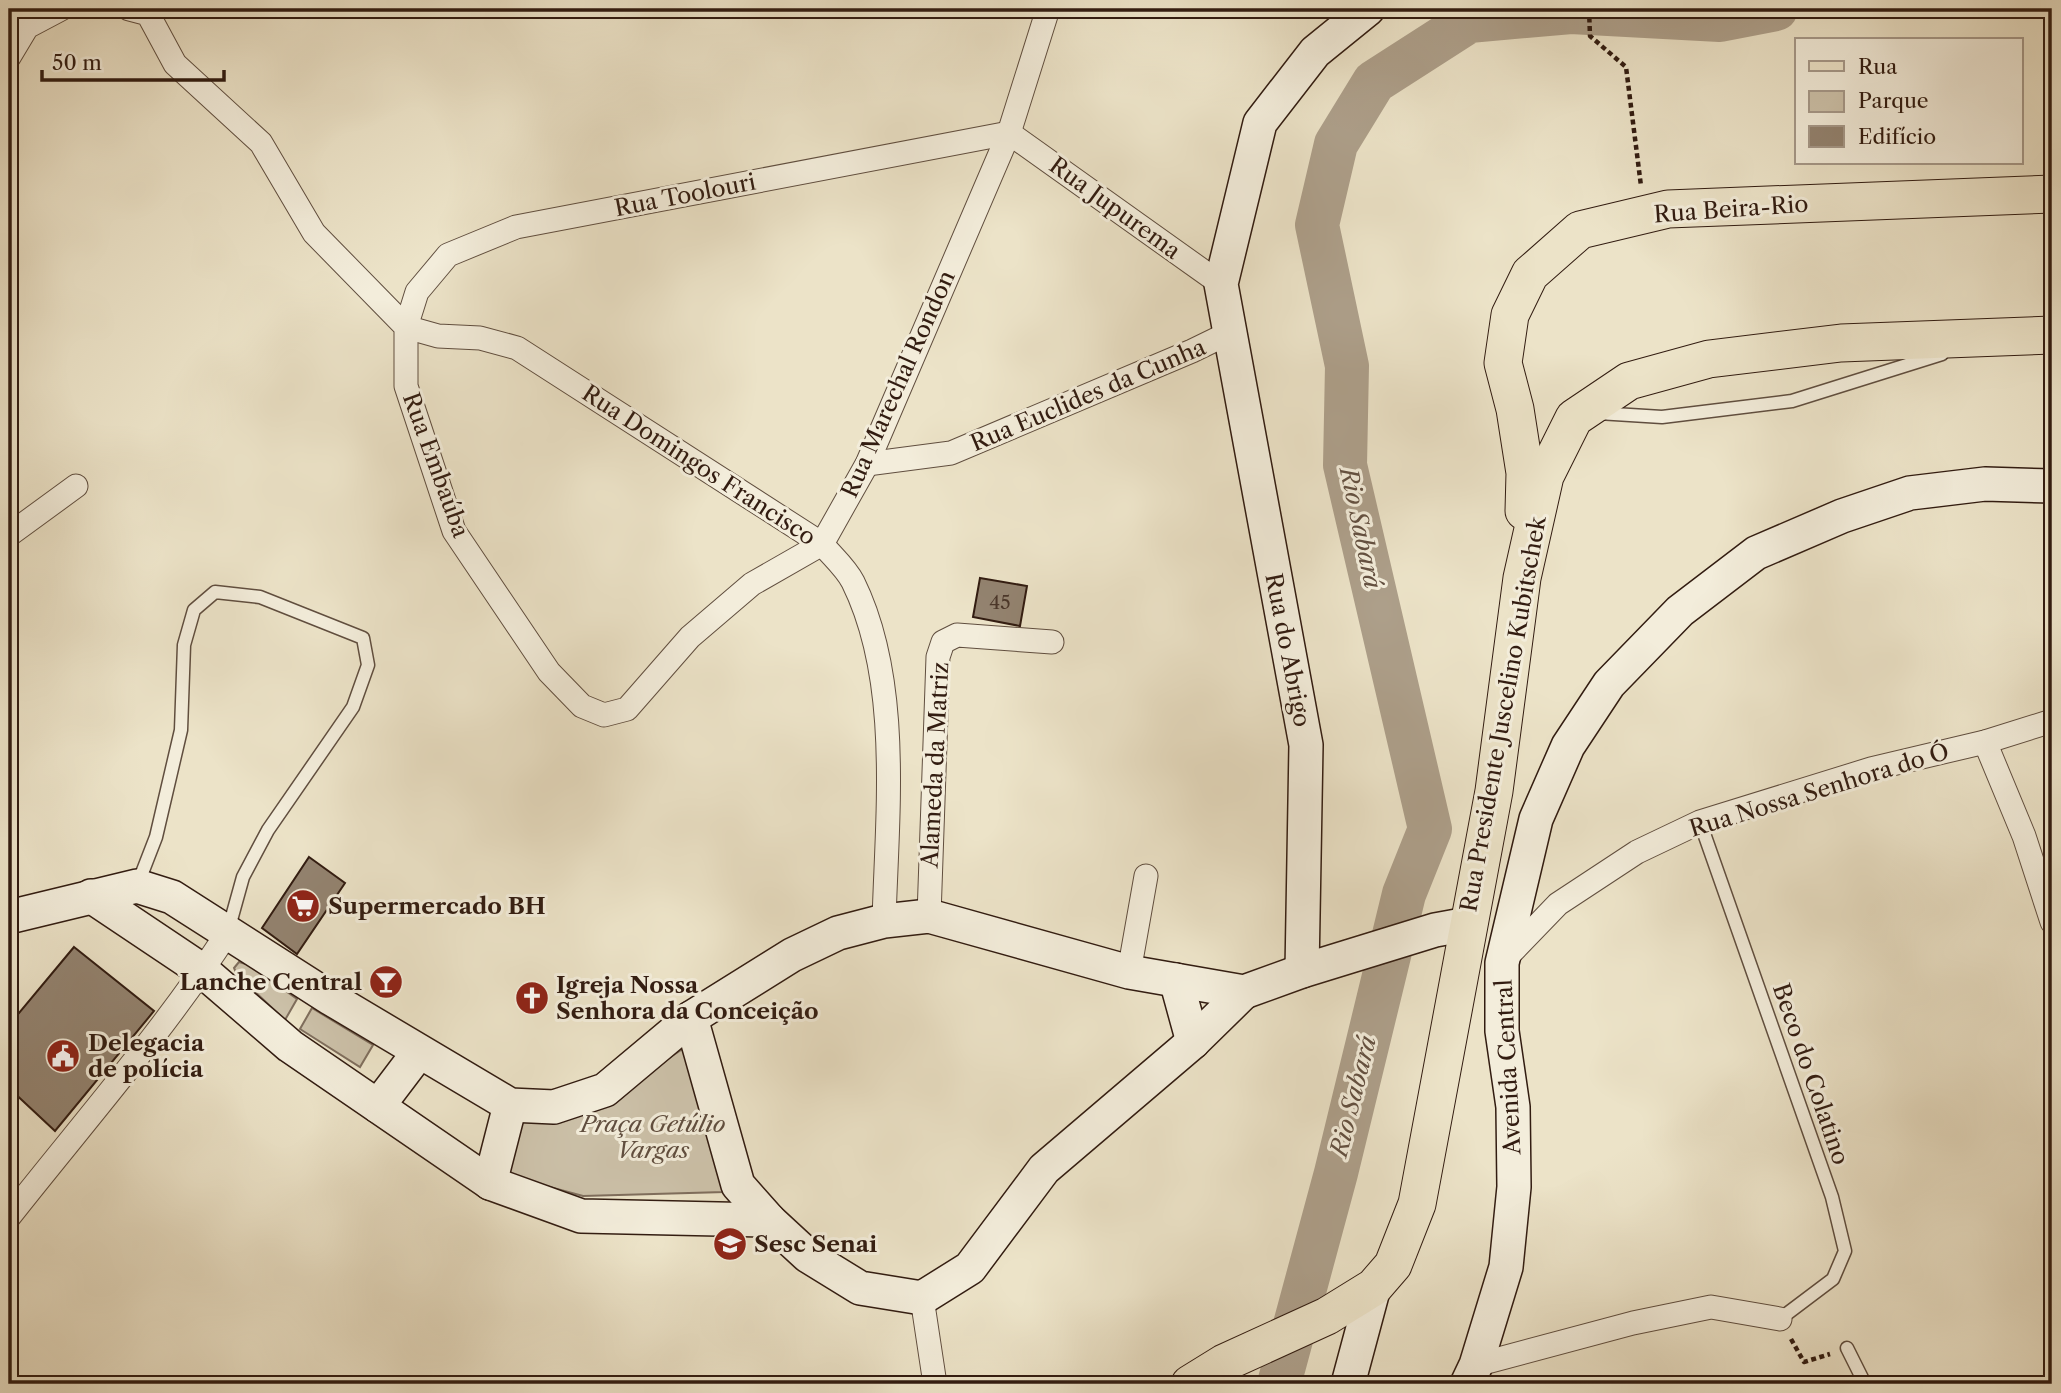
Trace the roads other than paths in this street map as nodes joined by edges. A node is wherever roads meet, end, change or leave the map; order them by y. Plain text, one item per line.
1 (61, 9) edge
2 (129, 9) edge
3 (1048, 9) edge
4 (1368, 9) edge
5 (9, 57) edge
6 (1009, 133) junction
7 (2052, 194) edge
8 (1221, 284) junction
9 (406, 327) junction
10 (1228, 333) junction
11 (2052, 335) edge
12 (1996, 337) junction
13 (1515, 409) junction
14 (1578, 415) junction
15 (867, 464) junction
16 (76, 486) dead end
17 (2052, 486) edge
18 (9, 535) edge
19 (822, 544) junction
20 (1522, 579) junction
21 (1052, 642) dead end
22 (2052, 721) edge
23 (1985, 742) junction
24 (1699, 822) junction
25 (2024, 836) junction
26 (1146, 876) dead end
27 (2052, 882) edge
28 (137, 886) junction
29 (91, 896) junction
30 (929, 916) junction
31 (9, 917) edge
32 (884, 921) junction
33 (2052, 922) edge
34 (1452, 927) junction
35 (228, 932) junction
36 (1502, 962) junction
37 (203, 971) junction
38 (1302, 971) junction
39 (1129, 972) junction
40 (1176, 980) junction
41 (1244, 992) junction
42 (691, 1018) junction
43 (1193, 1042) junction
44 (419, 1052) junction
45 (510, 1105) junction
46 (378, 1106) junction
47 (490, 1183) junction
48 (9, 1217) edge
49 (769, 1220) junction
50 (1374, 1287) junction
51 (922, 1298) junction
52 (1780, 1320) joint
53 (1847, 1348) road end
54 (1471, 1375) edge
55 (935, 1384) edge
56 (1190, 1384) edge
57 (1348, 1384) edge
58 (1864, 1384) edge

1 - 5 street
2 - 9 street
3 - 6 street, Rua Marechal Rondon
4 - 8 main road, Rua Euclides da Cunha
6 - 8 street, Rua Jupurema
6 - 9 street, Rua Toolouri
6 - 15 street, Rua Marechal Rondon
7 - 13 main road, Rua Beira-Rio
8 - 10 main road, Rua Euclides da Cunha
9 - 19 street, Rua Domingos Francisco
9 - 19 street, Rua Embaúba
10 - 15 street, Rua Euclides da Cunha
10 - 38 main road, Rua do Abrigo
11 - 12 main road, Rua Presidente Juscelino Kubitschek
12 - 14 lane
12 - 14 main road, Rua Presidente Juscelino Kubitschek
13 - 14 main road
13 - 20 main road, Rua Beira-Rio
14 - 20 main road, Rua Presidente Juscelino Kubitschek
15 - 19 street, Rua Marechal Rondon
16 - 18 street
17 - 36 main road, Avenida Central
19 - 32 street, Rua Domingos Francisco
20 - 34 main road, Rua Presidente Juscelino Kubitschek
21 - 30 street, Alameda da Matriz
22 - 23 street, Rua Nossa Senhora do Ó
23 - 24 street, Rua Nossa Senhora do Ó
23 - 25 street
24 - 36 street, Rua Nossa Senhora do Ó
24 - 52 lane, Beco do Colatino
25 - 27 street
25 - 33 street
26 - 39 street
28 - 29 main road
28 - 35 main road
28 - 35 lane
29 - 31 main road
29 - 37 main road
30 - 32 main road
30 - 39 main road
32 - 42 main road
34 - 38 main road
34 - 50 main road, Rua Presidente Juscelino Kubitschek
35 - 37 street
35 - 44 main road
36 - 54 main road, Avenida Central
37 - 46 main road
37 - 48 street
38 - 41 main road
39 - 40 main road
40 - 41 main road
40 - 43 main road
41 - 43 main road
42 - 45 main road
42 - 49 main road
43 - 51 main road
44 - 45 main road
44 - 46 main road
45 - 47 main road
46 - 47 main road
47 - 49 main road
49 - 51 main road
50 - 56 main road
50 - 57 main road
51 - 55 street
52 - 54 street
53 - 58 lane

